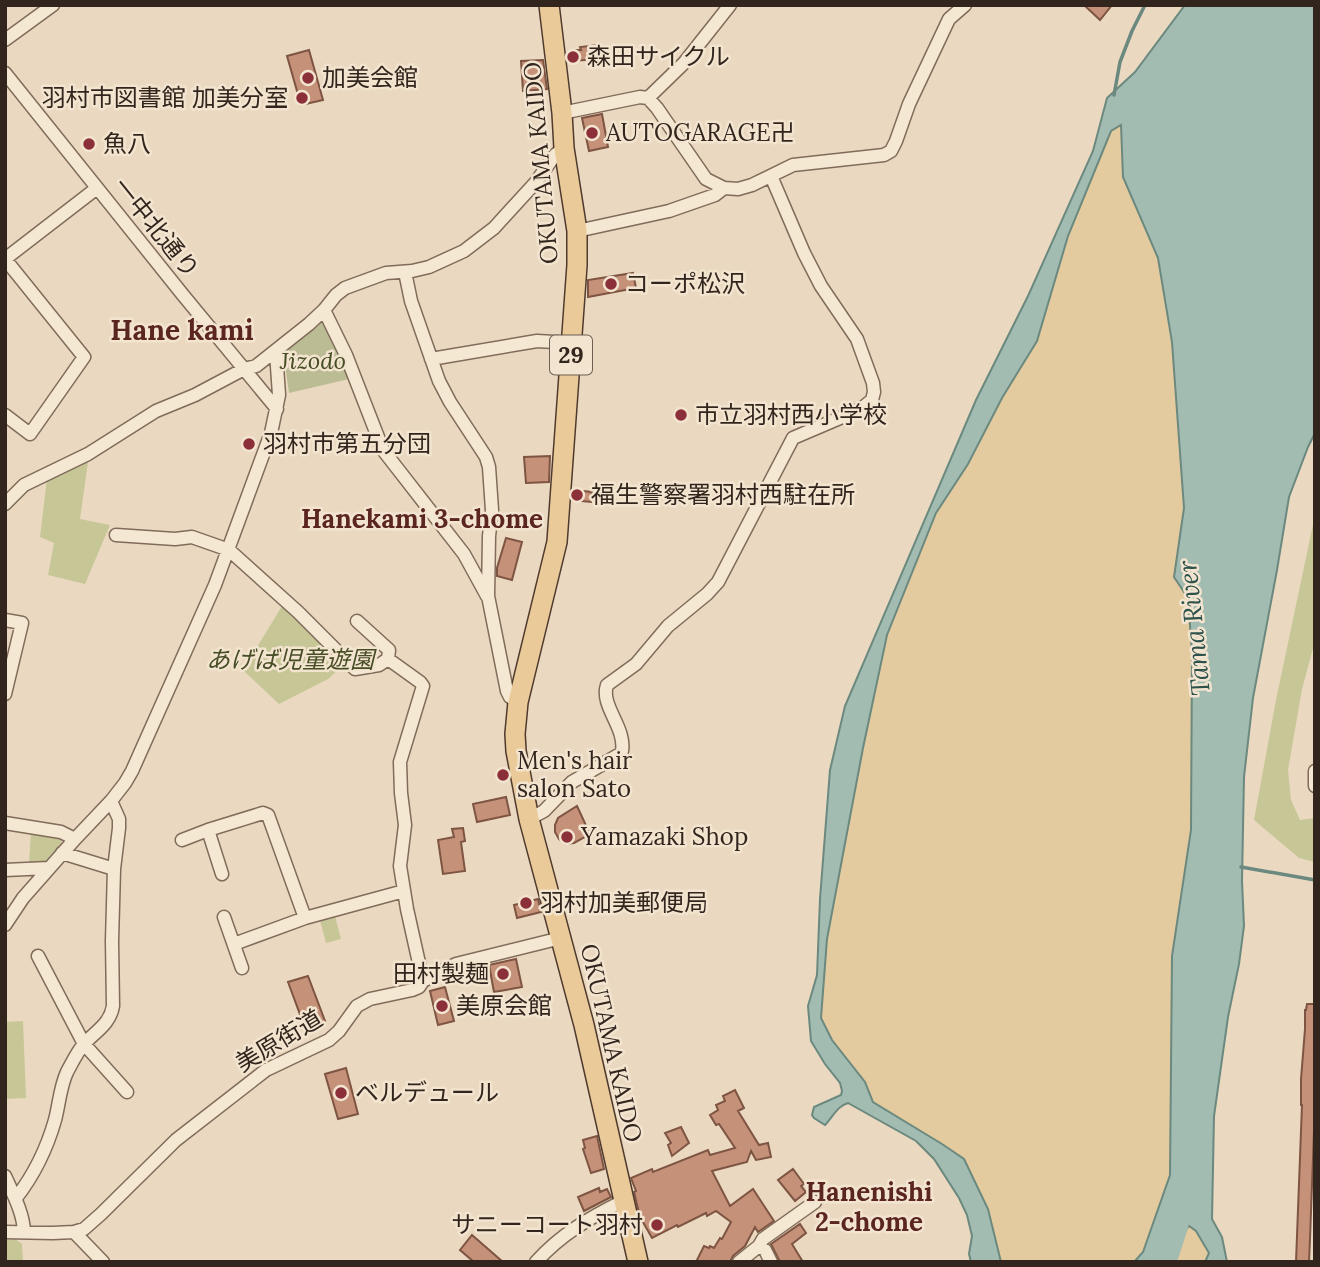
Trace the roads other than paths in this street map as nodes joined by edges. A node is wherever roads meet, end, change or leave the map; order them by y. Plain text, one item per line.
1 (53, 5) edge
2 (550, 5) edge
3 (730, 5) edge
4 (965, 5) edge
5 (5, 40) edge
6 (5, 73) edge
7 (648, 98) junction
8 (562, 113) junction
9 (564, 148) junction
10 (771, 176) junction
11 (97, 188) junction
12 (724, 188) junction
13 (577, 230) junction
14 (5, 259) edge
15 (405, 272) junction
16 (324, 310) junction
17 (572, 343) junction
18 (276, 352) junction
19 (431, 359) junction
20 (244, 369) junction
21 (277, 409) junction
22 (5, 415) edge
23 (5, 504) edge
24 (116, 535) dead end
25 (229, 550) junction
26 (488, 596) junction
27 (5, 620) edge
28 (357, 621) dead end
29 (388, 659) junction
30 (5, 694) edge
31 (518, 702) junction
32 (1315, 771) edge
33 (1315, 786) edge
34 (111, 801) junction
35 (529, 819) junction
36 (5, 823) edge
37 (208, 830) junction
38 (75, 839) junction
39 (182, 840) dead end
40 (62, 853) junction
41 (49, 868) junction
42 (114, 869) junction
43 (5, 870) edge
44 (222, 874) dead end
45 (404, 891) junction
46 (224, 917) dead end
47 (305, 918) junction
48 (5, 925) edge
49 (561, 938) junction
50 (234, 944) junction
51 (38, 956) dead end
52 (242, 968) dead end
53 (423, 981) junction
54 (84, 1044) junction
55 (127, 1092) dead end
56 (5, 1176) edge
57 (16, 1198) junction
58 (623, 1201) junction
59 (815, 1202) dead end
60 (24, 1231) junction
61 (5, 1232) edge
62 (74, 1232) junction
63 (759, 1246) junction
64 (103, 1262) edge
65 (536, 1262) edge
66 (638, 1262) edge
67 (739, 1262) edge
68 (771, 1262) edge

1 - 5 street
2 - 8 main road, OKUTAMA KAIDO / 29
3 - 7 street
4 - 10 street
6 - 11 street, 一中北通り
7 - 8 street
7 - 12 street
8 - 9 main road, OKUTAMA KAIDO / 29
9 - 13 main road, OKUTAMA KAIDO / 29
9 - 15 street
10 - 12 street
10 - 35 street
11 - 14 street
11 - 20 street, 一中北通り
12 - 13 street
13 - 17 main road, OKUTAMA KAIDO / 29
14 - 22 street
15 - 16 street
15 - 19 street
16 - 18 street
16 - 26 street
17 - 19 street
17 - 31 main road, OKUTAMA KAIDO / 29
18 - 20 street
18 - 21 street
19 - 26 street
20 - 21 street, 一中北通り
20 - 23 street
21 - 25 street
24 - 25 street
25 - 29 street
25 - 34 street
26 - 31 street
27 - 30 street
28 - 29 street
29 - 45 street
31 - 35 main road, OKUTAMA KAIDO / 29
32 - 33 street
34 - 38 street
34 - 42 street
35 - 49 main road, OKUTAMA KAIDO / 29
36 - 38 street
37 - 39 street
37 - 44 street
37 - 47 street
38 - 40 street
40 - 41 street
40 - 42 street
41 - 43 street
41 - 48 street
42 - 54 street
45 - 47 street
45 - 53 street
46 - 50 street
47 - 50 street
49 - 53 street, 美原街道
49 - 58 main road, OKUTAMA KAIDO / 29
50 - 52 street
51 - 54 street
53 - 62 street, 美原街道
54 - 55 street
54 - 57 street
56 - 57 street
57 - 60 street
58 - 65 street
58 - 66 main road, OKUTAMA KAIDO / 29
59 - 63 street
60 - 61 street
60 - 62 street
62 - 64 street
63 - 67 street
63 - 68 street

